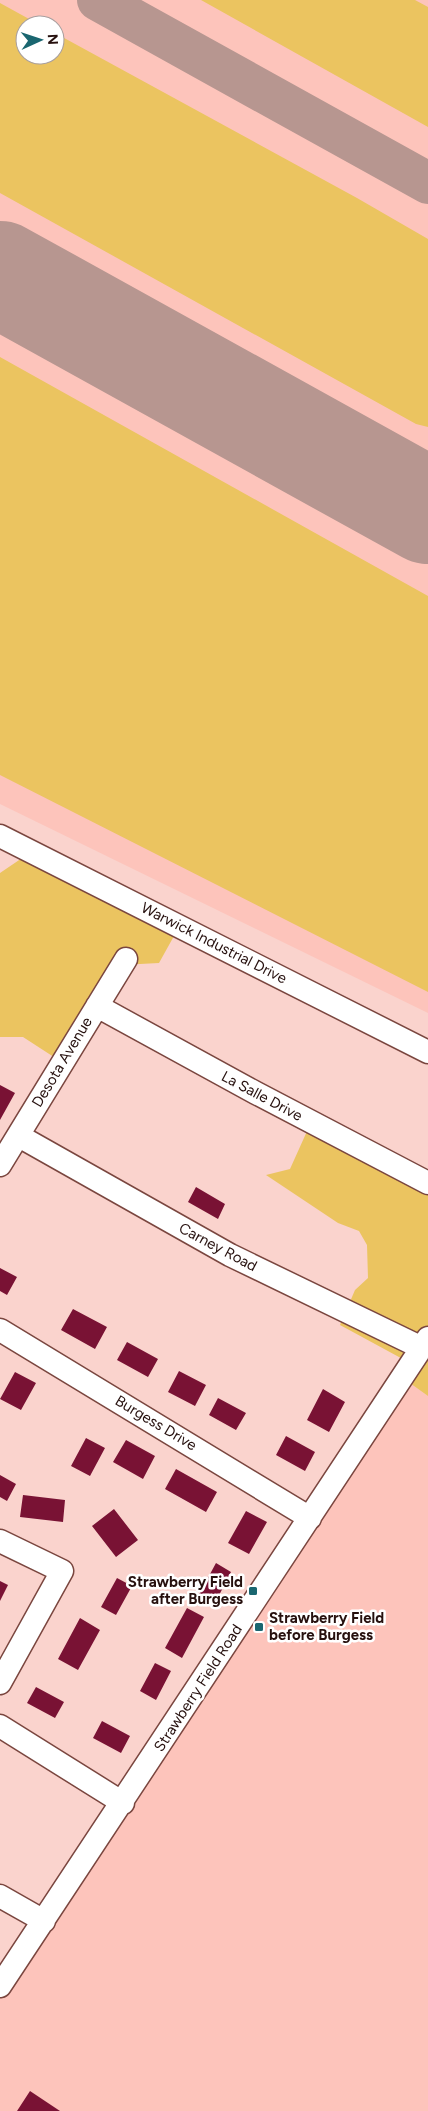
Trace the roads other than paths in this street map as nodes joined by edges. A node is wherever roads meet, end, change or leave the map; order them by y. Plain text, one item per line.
1 (0, 836) edge
2 (126, 959) dead end
3 (97, 1006) junction
4 (428, 1052) edge
5 (20, 1136) junction
6 (0, 1165) edge
7 (428, 1183) edge
8 (0, 1330) edge
9 (425, 1343) edge
10 (310, 1518) junction
11 (0, 1541) edge
12 (0, 1683) edge
13 (0, 1726) edge
14 (123, 1803) junction
15 (0, 1896) edge
16 (44, 1922) junction
17 (0, 1986) edge

1 - 4 street, Warwick Industrial Drive
2 - 3 street, Desota Avenue
3 - 5 street, Desota Avenue
3 - 7 street, La Salle Drive
5 - 6 street, Desota Avenue
5 - 9 street, Carney Road
8 - 10 street, Burgess Drive
9 - 10 street, Strawberry Field Road
10 - 14 street, Strawberry Field Road
11 - 12 street
13 - 14 street
14 - 16 street, Strawberry Field Road
15 - 16 street
16 - 17 street, Strawberry Field Road

